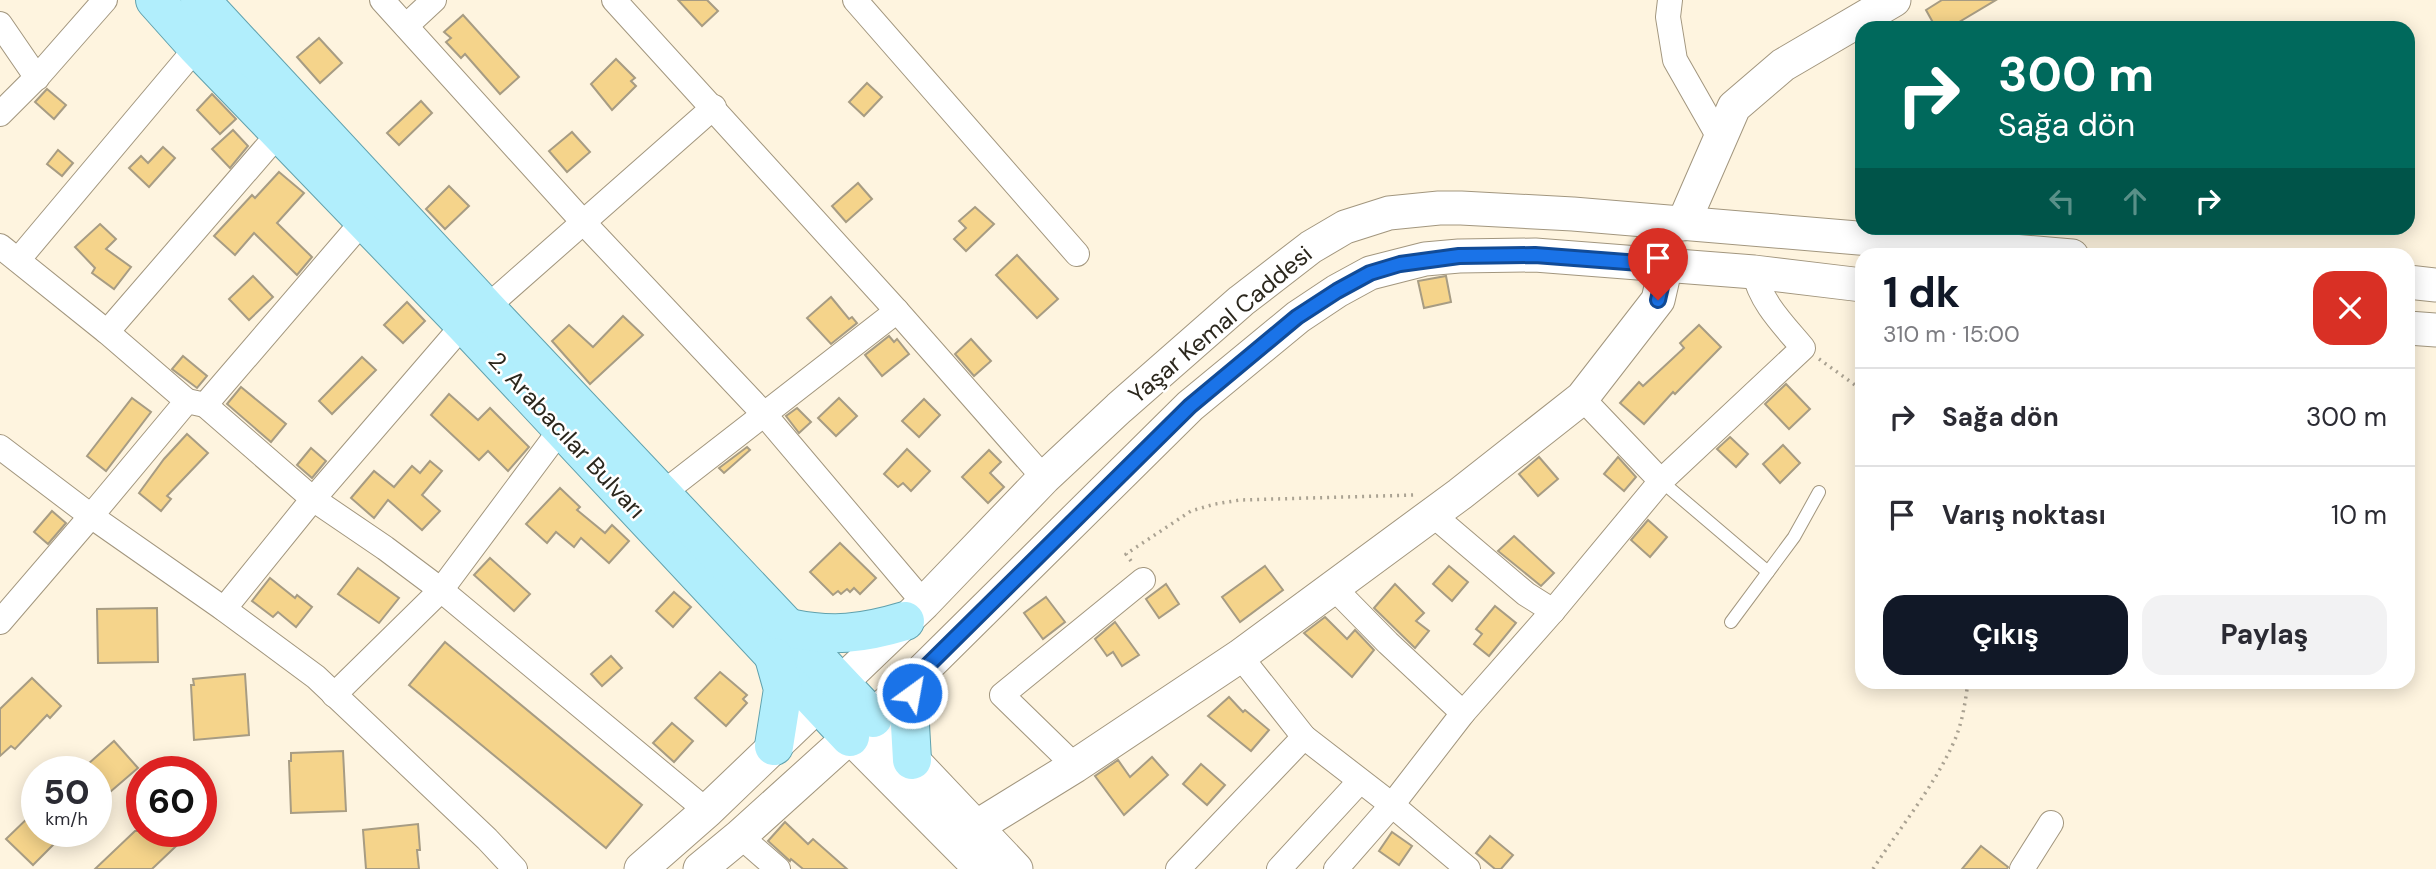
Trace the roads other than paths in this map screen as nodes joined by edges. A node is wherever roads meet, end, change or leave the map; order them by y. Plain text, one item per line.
1 (105, 0) edge
2 (155, 0) edge
3 (200, 0) edge
4 (382, 0) edge
5 (435, 0) edge
6 (614, 0) edge
7 (855, 0) edge
8 (1894, 0) edge
9 (1672, 6) edge
10 (1858, 21) edge
11 (1855, 23) edge
12 (0, 24) edge
13 (406, 26) junction
14 (197, 47) junction
15 (37, 78) junction
16 (713, 107) junction
17 (0, 114) edge
18 (279, 132) junction
19 (1720, 139) junction
20 (364, 220) junction
21 (584, 223) junction
22 (1683, 224) junction
23 (1975, 248) edge
24 (9, 253) edge
25 (1077, 254) dead end
26 (1666, 265) junction
27 (1754, 272) junction
28 (2415, 283) edge
29 (1855, 284) edge
30 (2436, 285) edge
31 (897, 311) junction
32 (475, 316) junction
33 (2415, 328) edge
34 (2436, 330) edge
35 (107, 332) junction
36 (1581, 398) junction
37 (196, 403) junction
38 (764, 414) junction
39 (561, 429) junction
40 (0, 447) edge
41 (1044, 478) junction
42 (1661, 481) junction
43 (668, 489) dead end
44 (1819, 492) dead end
45 (313, 499) junction
46 (1425, 505) junction
47 (91, 516) junction
48 (1769, 572) junction
49 (1143, 580) road end
50 (1333, 587) junction
51 (441, 590) junction
52 (224, 609) junction
53 (1553, 611) junction
54 (914, 612) junction
55 (2, 616) edge
56 (1731, 622) dead end
57 (781, 642) junction
58 (1240, 656) junction
59 (915, 678) junction
60 (829, 693) junction
61 (334, 695) junction
62 (1463, 713) junction
63 (861, 727) junction
64 (1304, 737) junction
65 (774, 746) junction
66 (1075, 765) junction
67 (902, 770) junction
68 (806, 776) junction
69 (1360, 781) junction
70 (1392, 805) junction
71 (707, 811) junction
72 (2051, 823) dead end
73 (976, 827) junction
74 (740, 836) junction
75 (515, 869) edge
76 (641, 869) edge
77 (700, 869) edge
78 (778, 869) edge
79 (981, 869) edge
80 (1016, 869) edge
81 (1178, 869) edge
82 (1279, 869) edge
83 (1336, 869) edge
84 (1468, 869) edge
85 (2022, 869) edge

1 - 15 street
2 - 14 main road, 2. Arabacılar Bulvarı
3 - 32 main road
4 - 13 street
5 - 13 street
6 - 16 street
7 - 25 street
8 - 10 main road
9 - 19 street
11 - 19 main road
12 - 15 street
13 - 21 street
14 - 18 main road, 2. Arabacılar Bulvarı
14 - 24 street
15 - 17 street
16 - 21 street
16 - 31 street
18 - 20 main road, 2. Arabacılar Bulvarı
18 - 35 street
19 - 22 main road
20 - 32 main road, 2. Arabacılar Bulvarı
20 - 37 street
21 - 32 street
21 - 38 street
22 - 23 main road, Yaşar Kemal Caddesi
22 - 41 main road, Yaşar Kemal Caddesi
24 - 35 street
26 - 27 main road, Yaşar Kemal Caddesi
26 - 36 main road
26 - 59 main road, Yaşar Kemal Caddesi
27 - 29 main road, Yaşar Kemal Caddesi
27 - 42 street
28 - 30 main road
31 - 38 street
31 - 41 street
32 - 39 main road, 2. Arabacılar Bulvarı
32 - 45 street
32 - 57 main road
33 - 34 main road
35 - 37 street
36 - 42 street
36 - 46 main road
37 - 45 street
37 - 47 street
38 - 43 street
38 - 54 street
39 - 51 street
39 - 57 main road, 2. Arabacılar Bulvarı
40 - 47 street
41 - 54 main road, Yaşar Kemal Caddesi
42 - 48 lane
42 - 53 street
44 - 48 lane
45 - 51 street
45 - 52 street
46 - 50 main road
46 - 53 street
47 - 52 street
47 - 55 street
48 - 56 lane
49 - 66 street
50 - 58 main road
50 - 62 street
51 - 61 street
51 - 71 street
52 - 61 street
53 - 62 street
54 - 57 main road
54 - 60 main road, Yaşar Kemal Caddesi
57 - 60 main road
57 - 65 main road
58 - 64 street
58 - 66 main road
59 - 63 main road, Yaşar Kemal Caddesi
59 - 67 main road
60 - 63 main road
60 - 65 main road, Yaşar Kemal Caddesi
61 - 75 street
62 - 70 street
63 - 67 main road
63 - 68 main road, Yaşar Kemal Caddesi
64 - 69 street
64 - 81 street
65 - 71 main road, Yaşar Kemal Caddesi
66 - 73 main road
67 - 68 main road
67 - 73 main road
67 - 79 main road
68 - 74 main road, Yaşar Kemal Caddesi
69 - 70 street
69 - 82 street
70 - 83 street
70 - 84 street
71 - 76 main road, Yaşar Kemal Caddesi
72 - 85 street
73 - 80 main road
74 - 77 main road, Yaşar Kemal Caddesi
74 - 78 street

